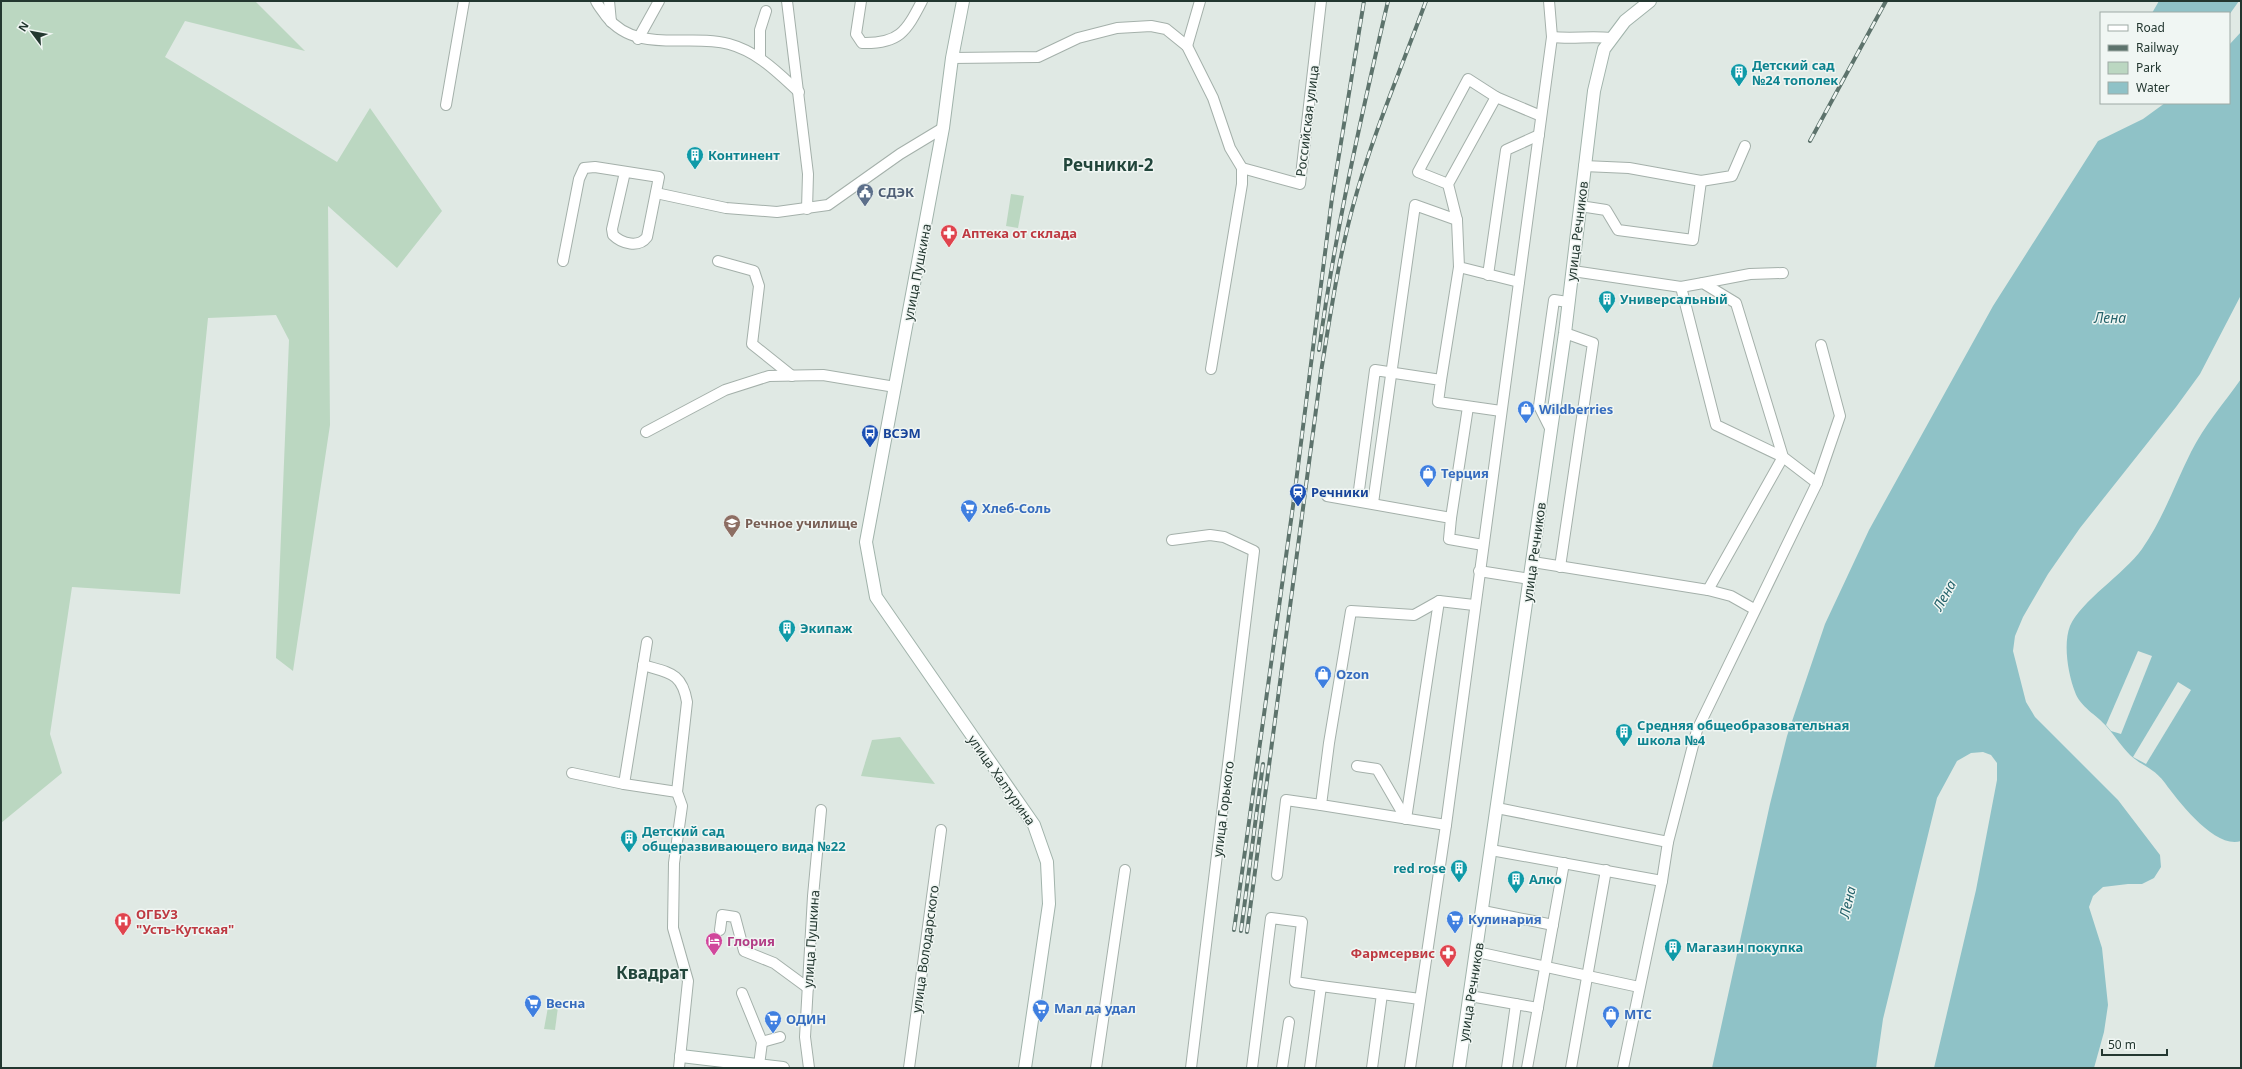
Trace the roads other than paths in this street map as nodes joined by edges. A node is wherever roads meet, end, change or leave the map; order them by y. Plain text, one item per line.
1 (464, 1) edge
2 (596, 1) edge
3 (609, 1) edge
4 (659, 1) edge
5 (787, 1) edge
6 (862, 1) edge
7 (922, 1) edge
8 (963, 1) edge
9 (1200, 1) edge
10 (1321, 1) edge
11 (1549, 1) edge
12 (1650, 1) edge
13 (766, 11) dead end
14 (612, 22) junction
15 (1552, 37) junction
16 (638, 38) junction
17 (1611, 38) junction
18 (1187, 46) junction
19 (760, 58) junction
20 (952, 58) junction
21 (799, 92) junction
22 (1496, 97) junction
23 (446, 105) dead end
24 (1541, 116) junction
25 (943, 128) junction
26 (1539, 135) junction
27 (1745, 146) dead end
28 (1584, 166) junction
29 (1242, 168) junction
30 (625, 172) junction
31 (1701, 181) junction
32 (1448, 184) junction
33 (656, 193) junction
34 (1580, 206) junction
35 (807, 209) junction
36 (1457, 220) junction
37 (563, 261) dead end
38 (718, 261) dead end
39 (1459, 267) junction
40 (1573, 272) junction
41 (1783, 273) dead end
42 (1488, 275) junction
43 (1518, 282) junction
44 (1703, 283) junction
45 (1681, 288) junction
46 (1568, 302) junction
47 (1565, 333) junction
48 (1821, 345) dead end
49 (1211, 369) dead end
50 (1392, 372) junction
51 (792, 376) junction
52 (1441, 380) junction
53 (895, 387) junction
54 (1468, 406) junction
55 (1501, 412) junction
56 (1551, 430) junction
57 (646, 432) dead end
58 (1783, 457) junction
59 (1817, 483) junction
60 (1327, 496) dead end
61 (1360, 501) junction
62 (1373, 503) junction
63 (1451, 518) junction
64 (1172, 540) dead end
65 (866, 542) joint
66 (1483, 545) junction
67 (1533, 562) junction
68 (1560, 567) junction
69 (1479, 571) junction
70 (1530, 579) junction
71 (1708, 590) junction
72 (1439, 601) junction
73 (1474, 605) junction
74 (1754, 609) junction
75 (647, 642) dead end
76 (643, 665) junction
77 (1357, 766) dead end
78 (572, 774) dead end
79 (624, 784) junction
80 (677, 792) junction
81 (1321, 806) junction
82 (1497, 808) junction
83 (821, 810) dead end
84 (1406, 819) junction
85 (1446, 825) junction
86 (941, 830) dead end
87 (1668, 842) junction
88 (1491, 850) junction
89 (1564, 863) junction
90 (1125, 870) dead end
91 (1606, 870) junction
92 (1277, 875) dead end
93 (1662, 881) junction
94 (1483, 912) junction
95 (1553, 925) junction
96 (720, 930) dead end
97 (1477, 952) junction
98 (1546, 967) junction
99 (1588, 975) junction
100 (1321, 986) junction
101 (1639, 987) junction
102 (808, 988) junction
103 (742, 993) dead end
104 (1382, 994) junction
105 (1470, 996) junction
106 (1420, 999) junction
107 (1516, 1004) junction
108 (1538, 1008) junction
109 (1289, 1022) dead end
110 (780, 1037) dead end
111 (762, 1042) junction
112 (681, 1056) junction
113 (759, 1065) junction
114 (678, 1068) edge
115 (783, 1068) edge
116 (809, 1068) edge
117 (909, 1068) edge
118 (1025, 1068) edge
119 (1096, 1068) edge
120 (1191, 1068) edge
121 (1252, 1068) edge
122 (1282, 1068) edge
123 (1310, 1068) edge
124 (1372, 1068) edge
125 (1410, 1068) edge
126 (1459, 1068) edge
127 (1507, 1068) edge
128 (1527, 1068) edge
129 (1571, 1068) edge
130 (1623, 1068) edge

1 - 23 street
2 - 14 street
3 - 14 street
4 - 16 street
5 - 21 street
6 - 7 street
8 - 20 street, улица Пушкина
9 - 18 street
10 - 29 street, Российская улица
11 - 15 street
12 - 17 street, улица Речников
13 - 19 street
14 - 16 street
15 - 17 street
15 - 24 street
16 - 19 street
17 - 28 street, улица Речников
18 - 20 street
18 - 29 street
19 - 21 street
20 - 25 street, улица Пушкина
21 - 35 street
22 - 24 street
22 - 32 street
22 - 32 street
24 - 26 street
25 - 35 street
25 - 53 street, улица Пушкина
26 - 42 street
26 - 43 street
27 - 31 street
28 - 31 street
28 - 34 street, улица Речников
29 - 49 street
30 - 33 street
30 - 33 street
30 - 37 street
31 - 34 street
32 - 36 street
33 - 35 street
34 - 40 street, улица Речников
36 - 39 street
36 - 50 street
38 - 51 street
39 - 42 street
39 - 52 street
40 - 45 street
40 - 46 street, улица Речников
41 - 44 street
42 - 43 street
43 - 55 street
44 - 45 street
44 - 58 street
45 - 58 street
46 - 47 street, улица Речников
46 - 56 street
47 - 56 street, улица Речников
47 - 68 street
48 - 59 street
50 - 52 street
50 - 61 street
50 - 62 street
51 - 53 street
51 - 57 street
52 - 54 street
53 - 65 street, улица Пушкина
54 - 55 street
54 - 63 street
55 - 66 street
56 - 67 street, улица Речников
58 - 59 street
58 - 71 street
59 - 74 street
60 - 61 street
61 - 62 street
62 - 63 street
63 - 66 street
64 - 120 street, улица Горького
65 - 118 street, улица Халтурина
66 - 69 street
67 - 68 street
67 - 70 street, улица Речников
68 - 71 street
69 - 70 street
69 - 73 street
70 - 82 street, улица Речников
71 - 74 street
72 - 73 street
72 - 81 street
72 - 84 street
73 - 85 street
74 - 87 street
75 - 76 street
76 - 79 street
76 - 80 street
77 - 84 street
78 - 79 street
79 - 80 street
80 - 112 street
81 - 84 street
81 - 92 street
82 - 87 street
82 - 88 street, улица Речников
83 - 102 street, улица Пушкина
84 - 85 street
85 - 106 street
86 - 117 street, улица Володарского
87 - 93 street
88 - 89 street
88 - 94 street, улица Речников
89 - 91 street
89 - 95 street
90 - 119 street
91 - 93 street
91 - 99 street
93 - 101 street
94 - 95 street
94 - 97 street, улица Речников
95 - 98 street
96 - 102 street
97 - 98 street
97 - 105 street, улица Речников
98 - 99 street
98 - 108 street
99 - 101 street
99 - 129 street
100 - 104 street
100 - 121 street
100 - 123 street
101 - 130 street
102 - 116 street, улица Пушкина
103 - 111 street
104 - 106 street
104 - 124 street
105 - 107 street
105 - 126 street, улица Речников
106 - 125 street
107 - 108 street
107 - 127 street
108 - 128 street
109 - 122 street
110 - 111 street
111 - 113 street
112 - 113 street
112 - 114 street
113 - 115 street

